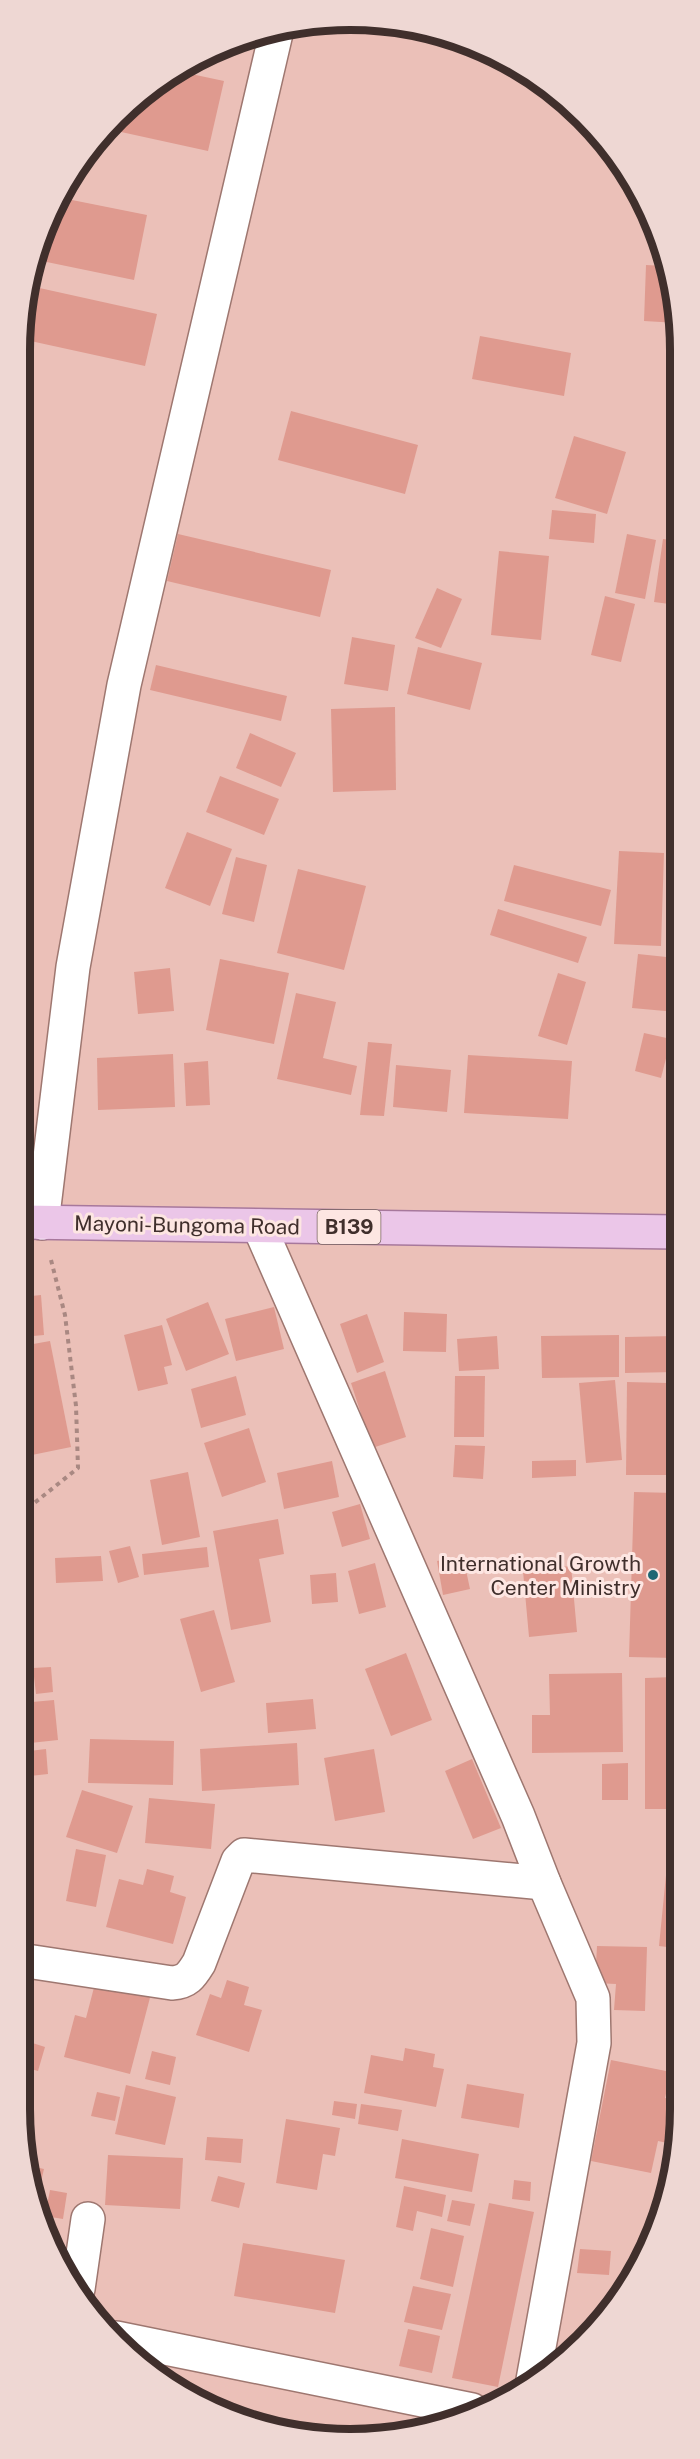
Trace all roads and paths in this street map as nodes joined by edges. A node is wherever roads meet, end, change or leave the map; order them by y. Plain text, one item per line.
1 (276, 39) edge
2 (32, 1222) edge
3 (259, 1226) junction
4 (670, 1232) edge
5 (30, 1506) edge
6 (544, 1883) junction
7 (30, 1962) edge
8 (88, 2219) dead end
9 (79, 2279) edge
10 (130, 2341) edge
11 (535, 2370) edge
12 (463, 2408) edge

1 - 2 street
2 - 3 main road, Mayoni-Bungoma Road / B139
2 - 5 path
3 - 4 main road, Mayoni-Bungoma Road / B139
3 - 6 street
6 - 7 street
6 - 11 street
8 - 9 street
10 - 12 street

